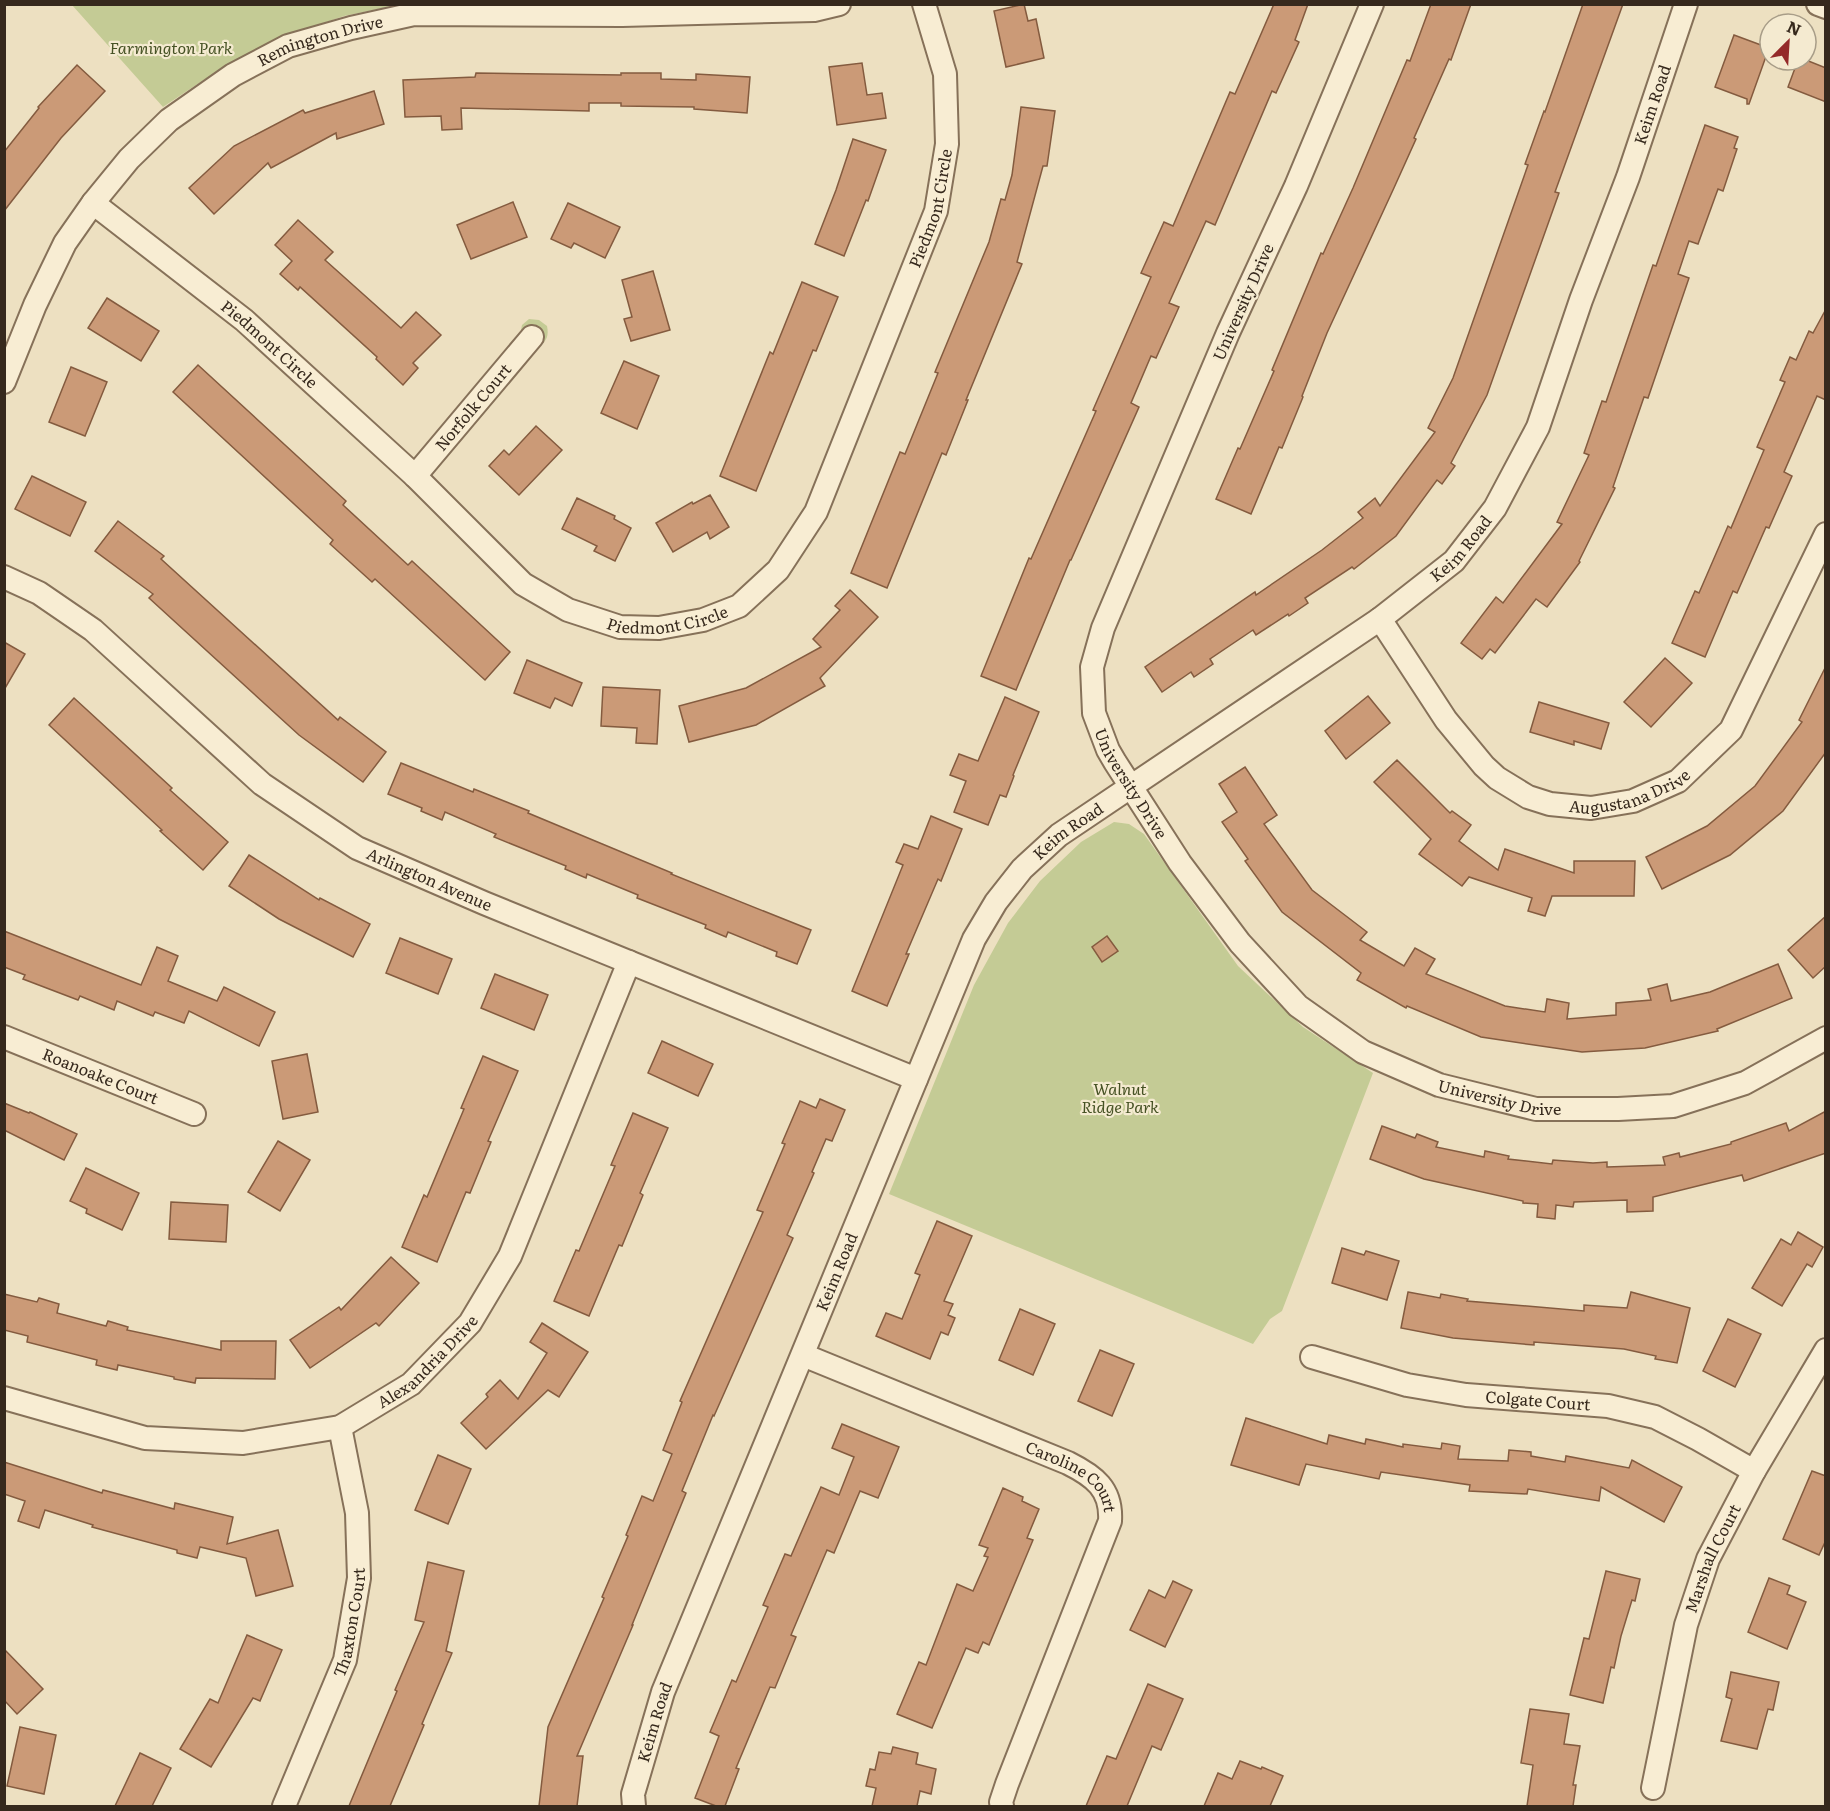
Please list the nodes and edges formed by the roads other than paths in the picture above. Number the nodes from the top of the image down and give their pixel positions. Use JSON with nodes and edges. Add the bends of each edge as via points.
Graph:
{"nodes":[{"id":1,"x":839,"y":4,"type":"edge"},
{"id":2,"x":924,"y":4,"type":"edge"},
{"id":3,"x":1372,"y":4,"type":"edge"},
{"id":4,"x":1686,"y":4,"type":"edge"},
{"id":5,"x":1818,"y":4,"type":"edge"},
{"id":6,"x":1826,"y":7,"type":"edge"},
{"id":7,"x":622,"y":10,"type":"edge"},
{"id":8,"x":93,"y":203,"type":"junction"},
{"id":9,"x":532,"y":337,"type":"dead end"},
{"id":10,"x":4,"y":382,"type":"edge"},
{"id":11,"x":415,"y":476,"type":"junction"},
{"id":12,"x":1825,"y":537,"type":"edge"},
{"id":13,"x":4,"y":576,"type":"edge"},
{"id":14,"x":1380,"y":619,"type":"junction"},
{"id":15,"x":1130,"y":786,"type":"junction"},
{"id":16,"x":629,"y":962,"type":"junction"},
{"id":17,"x":4,"y":1037,"type":"edge"},
{"id":18,"x":1826,"y":1038,"type":"edge"},
{"id":19,"x":916,"y":1079,"type":"junction"},
{"id":20,"x":194,"y":1114,"type":"dead end"},
{"id":21,"x":1826,"y":1350,"type":"edge"},
{"id":22,"x":803,"y":1355,"type":"junction"},
{"id":23,"x":1312,"y":1357,"type":"dead end"},
{"id":24,"x":4,"y":1398,"type":"edge"},
{"id":25,"x":340,"y":1427,"type":"junction"},
{"id":26,"x":1754,"y":1471,"type":"junction"},
{"id":27,"x":1653,"y":1788,"type":"dead end"},
{"id":28,"x":284,"y":1806,"type":"edge"},
{"id":29,"x":634,"y":1806,"type":"edge"},
{"id":30,"x":1002,"y":1806,"type":"edge"}],
"edges":[{"from":1,"to":7,"type":"street","name":"Remington Drive","via":[[814,10]]},
{"from":2,"to":11,"type":"street","name":"Piedmont Circle","via":[[945,74],[947,144],[936,211],[816,512],[778,570],[739,606],[702,620],[659,628],[620,627],[568,610],[523,584]]},
{"from":3,"to":15,"type":"street","name":"University Drive","via":[[1103,628],[1092,667],[1094,713],[1108,750]]},
{"from":4,"to":14,"type":"street","name":"Keim Road","via":[[1538,427],[1495,508],[1454,561]]},
{"from":5,"to":6,"type":"street"},
{"from":7,"to":8,"type":"street","name":"Remington Drive","via":[[414,14],[288,46],[233,75],[169,120],[129,159]]},
{"from":8,"to":10,"type":"street","name":"Remington Drive","via":[[65,243]]},
{"from":8,"to":11,"type":"street","name":"Piedmont Circle","via":[[244,320]]},
{"from":9,"to":11,"type":"street","name":"Norfolk Court"},
{"from":12,"to":14,"type":"street","name":"Augustana Drive","via":[[1731,730],[1678,781],[1633,801],[1591,808],[1560,806],[1528,796],[1497,778],[1446,720]]},
{"from":13,"to":16,"type":"street","name":"Arlington Avenue","via":[[39,593],[93,630],[262,784],[357,849]]},
{"from":14,"to":15,"type":"street","name":"Keim Road"},
{"from":15,"to":18,"type":"street","name":"University Drive","via":[[1233,934],[1298,1006],[1363,1052],[1438,1085],[1536,1109],[1673,1106],[1745,1083]]},
{"from":15,"to":19,"type":"street","name":"Keim Road","via":[[1059,835],[1022,869],[996,902],[974,939]]},
{"from":16,"to":19,"type":"street","name":"Arlington Avenue"},
{"from":16,"to":25,"type":"street","name":"Alexandria Drive","via":[[510,1256],[470,1323],[411,1384]]},
{"from":17,"to":20,"type":"street","name":"Roanoake Court"},
{"from":19,"to":22,"type":"street","name":"Keim Road"},
{"from":21,"to":26,"type":"street","name":"Marshall Court"},
{"from":22,"to":29,"type":"street","name":"Keim Road","via":[[663,1692],[633,1794]]},
{"from":22,"to":30,"type":"street","name":"Caroline Court","via":[[1068,1463],[1091,1476],[1105,1493],[1110,1521],[1007,1784]]},
{"from":23,"to":26,"type":"street","name":"Colgate Court","via":[[1407,1385],[1466,1395],[1608,1406],[1655,1417]]},
{"from":24,"to":25,"type":"street","name":"Alexandria Drive","via":[[145,1438],[243,1443]]},
{"from":25,"to":28,"type":"street","name":"Thaxton Court","via":[[357,1513],[359,1578],[345,1660]]},
{"from":26,"to":27,"type":"street","name":"Marshall Court","via":[[1708,1559],[1686,1625]]}]}
